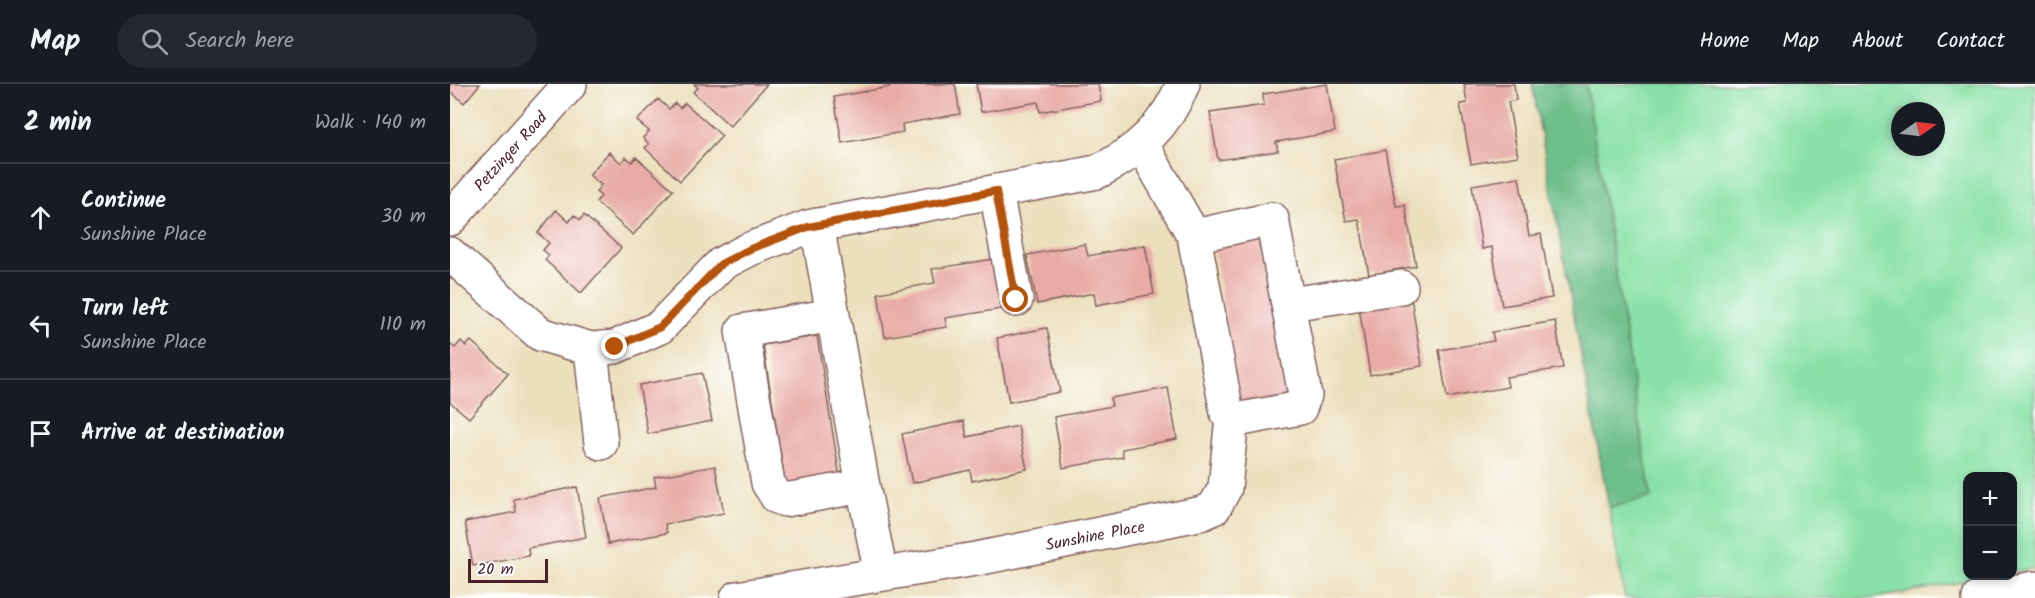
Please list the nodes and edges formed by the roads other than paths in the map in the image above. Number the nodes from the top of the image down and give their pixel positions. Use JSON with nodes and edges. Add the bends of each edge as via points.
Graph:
{"nodes":[{"id":1,"x":570,"y":84,"type":"edge"},
{"id":2,"x":1183,"y":84,"type":"edge"},
{"id":3,"x":1142,"y":145,"type":"junction"},
{"id":4,"x":996,"y":191,"type":"junction"},
{"id":5,"x":450,"y":219,"type":"edge"},
{"id":6,"x":817,"y":225,"type":"junction"},
{"id":7,"x":1194,"y":236,"type":"junction"},
{"id":8,"x":450,"y":254,"type":"edge"},
{"id":9,"x":1401,"y":287,"type":"dead end"},
{"id":10,"x":1016,"y":300,"type":"dead end"},
{"id":11,"x":1290,"y":304,"type":"junction"},
{"id":12,"x":833,"y":315,"type":"junction"},
{"id":13,"x":591,"y":350,"type":"junction"},
{"id":14,"x":1232,"y":417,"type":"junction"},
{"id":15,"x":601,"y":443,"type":"dead end"},
{"id":16,"x":863,"y":486,"type":"junction"},
{"id":17,"x":881,"y":574,"type":"junction"},
{"id":18,"x":2035,"y":588,"type":"edge"},
{"id":19,"x":737,"y":598,"type":"edge"},
{"id":20,"x":1979,"y":598,"type":"edge"}],
"edges":[{"from":1,"to":5,"type":"street","name":"Petzinger Road"},
{"from":2,"to":3,"type":"street","via":[[1175,104]]},
{"from":3,"to":4,"type":"street","via":[[1097,172]]},
{"from":3,"to":7,"type":"street","name":"Sunshine Place"},
{"from":4,"to":6,"type":"street"},
{"from":4,"to":10,"type":"street"},
{"from":6,"to":12,"type":"street"},
{"from":6,"to":13,"type":"street","via":[[721,264],[660,327],[615,347]]},
{"from":7,"to":11,"type":"street","via":[[1272,219]]},
{"from":7,"to":14,"type":"street","name":"Sunshine Place","via":[[1227,413]]},
{"from":8,"to":13,"type":"street","via":[[540,334]]},
{"from":9,"to":11,"type":"street"},
{"from":11,"to":14,"type":"street","via":[[1305,395],[1300,408],[1236,420]]},
{"from":12,"to":16,"type":"street"},
{"from":12,"to":16,"type":"street","via":[[742,331],[768,483],[777,497],[785,501]]},
{"from":13,"to":15,"type":"street"},
{"from":14,"to":17,"type":"street","name":"Sunshine Place","via":[[1225,488],[1214,508],[1203,513]]},
{"from":16,"to":17,"type":"street"},
{"from":17,"to":19,"type":"street","name":"Sunshine Place"},
{"from":18,"to":20,"type":"street"}]}
